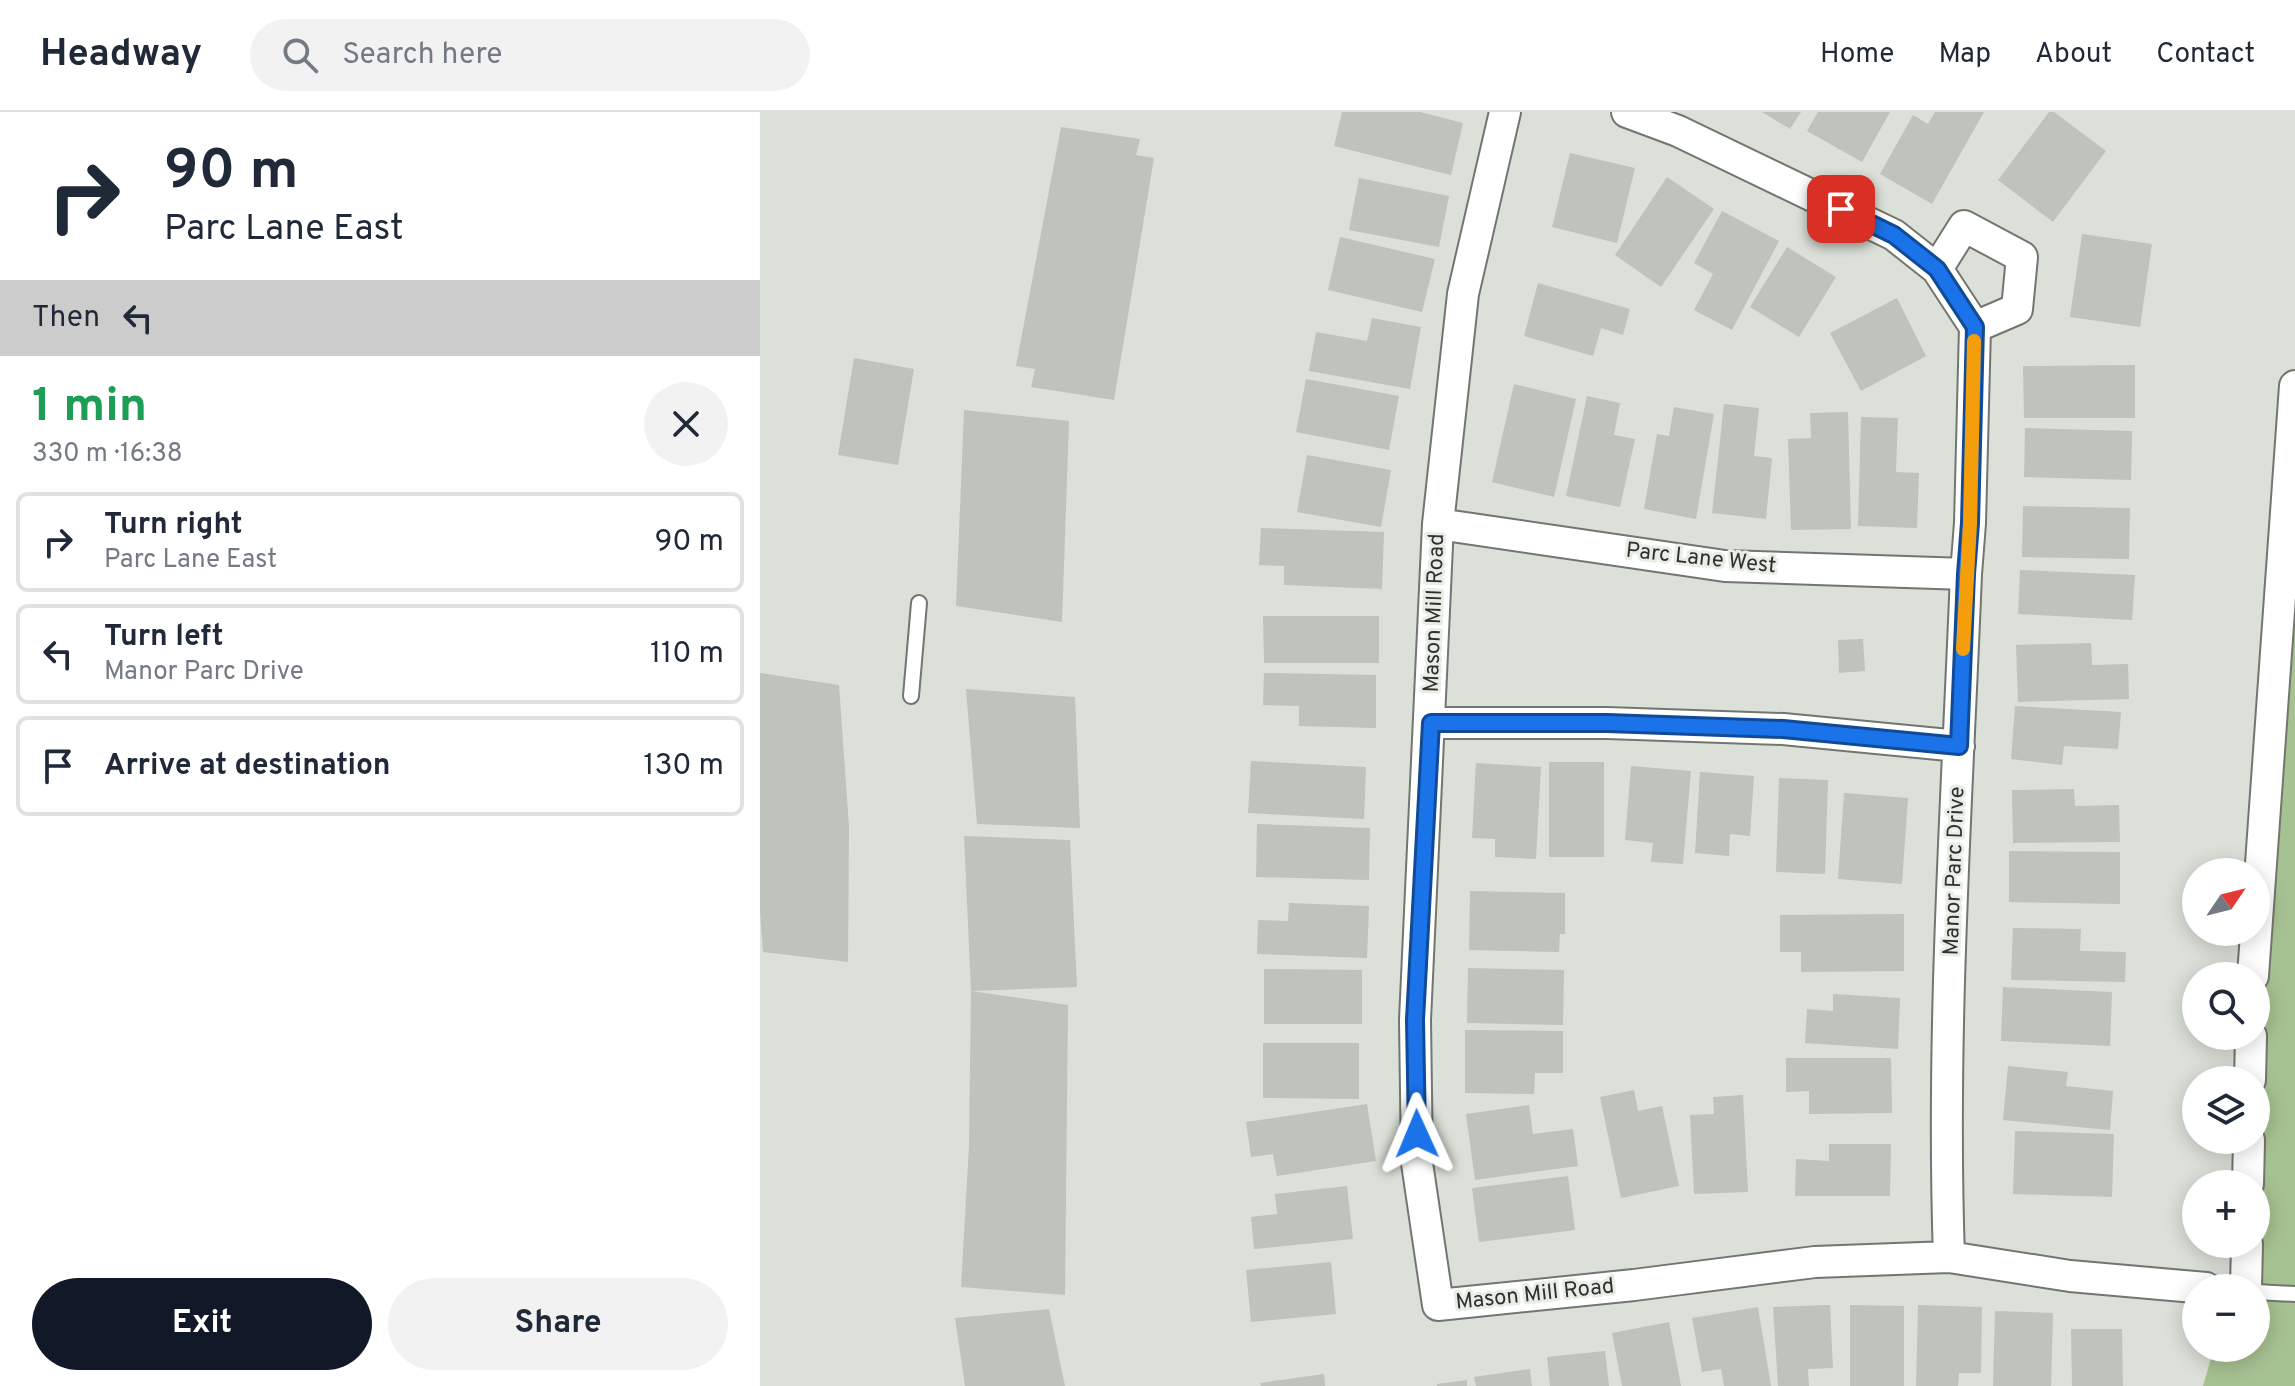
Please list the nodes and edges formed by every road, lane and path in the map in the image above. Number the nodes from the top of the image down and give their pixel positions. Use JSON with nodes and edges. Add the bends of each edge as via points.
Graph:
{"nodes":[{"id":1,"x":1505,"y":112,"type":"edge"},
{"id":2,"x":1627,"y":112,"type":"edge"},
{"id":3,"x":1937,"y":269,"type":"junction"},
{"id":4,"x":1975,"y":327,"type":"junction"},
{"id":5,"x":2295,"y":386,"type":"edge"},
{"id":6,"x":1438,"y":524,"type":"junction"},
{"id":7,"x":1966,"y":574,"type":"junction"},
{"id":8,"x":919,"y":603,"type":"dead end"},
{"id":9,"x":911,"y":696,"type":"dead end"},
{"id":10,"x":1431,"y":723,"type":"junction"},
{"id":11,"x":1959,"y":746,"type":"junction"},
{"id":12,"x":2254,"y":962,"type":"edge"},
{"id":13,"x":1949,"y":1257,"type":"junction"},
{"id":14,"x":2182,"y":1286,"type":"edge"},
{"id":15,"x":2270,"y":1293,"type":"edge"},
{"id":16,"x":2295,"y":1294,"type":"edge"}],
"edges":[{"from":1,"to":6,"type":"street","name":"Mason Mill Road","via":[[1463,294]]},
{"from":2,"to":3,"type":"street","via":[[1678,131],[1894,235]]},
{"from":3,"to":4,"type":"street"},
{"from":3,"to":4,"type":"street","via":[[1964,226],[2022,257],[2017,309]]},
{"from":4,"to":7,"type":"street","name":"Manor Parc Drive"},
{"from":5,"to":12,"type":"street"},
{"from":6,"to":7,"type":"street","name":"Parc Lane West","via":[[1725,566]]},
{"from":6,"to":10,"type":"street","name":"Mason Mill Road"},
{"from":7,"to":11,"type":"street","name":"Manor Parc Drive"},
{"from":8,"to":9,"type":"lane"},
{"from":10,"to":11,"type":"street","via":[[1783,729]]},
{"from":10,"to":13,"type":"street","name":"Mason Mill Road","via":[[1415,1020],[1417,1147],[1438,1305],[1815,1262]]},
{"from":11,"to":13,"type":"street","name":"Manor Parc Drive"},
{"from":13,"to":14,"type":"street","name":"Mason Mill Road"},
{"from":15,"to":16,"type":"lane"}]}
